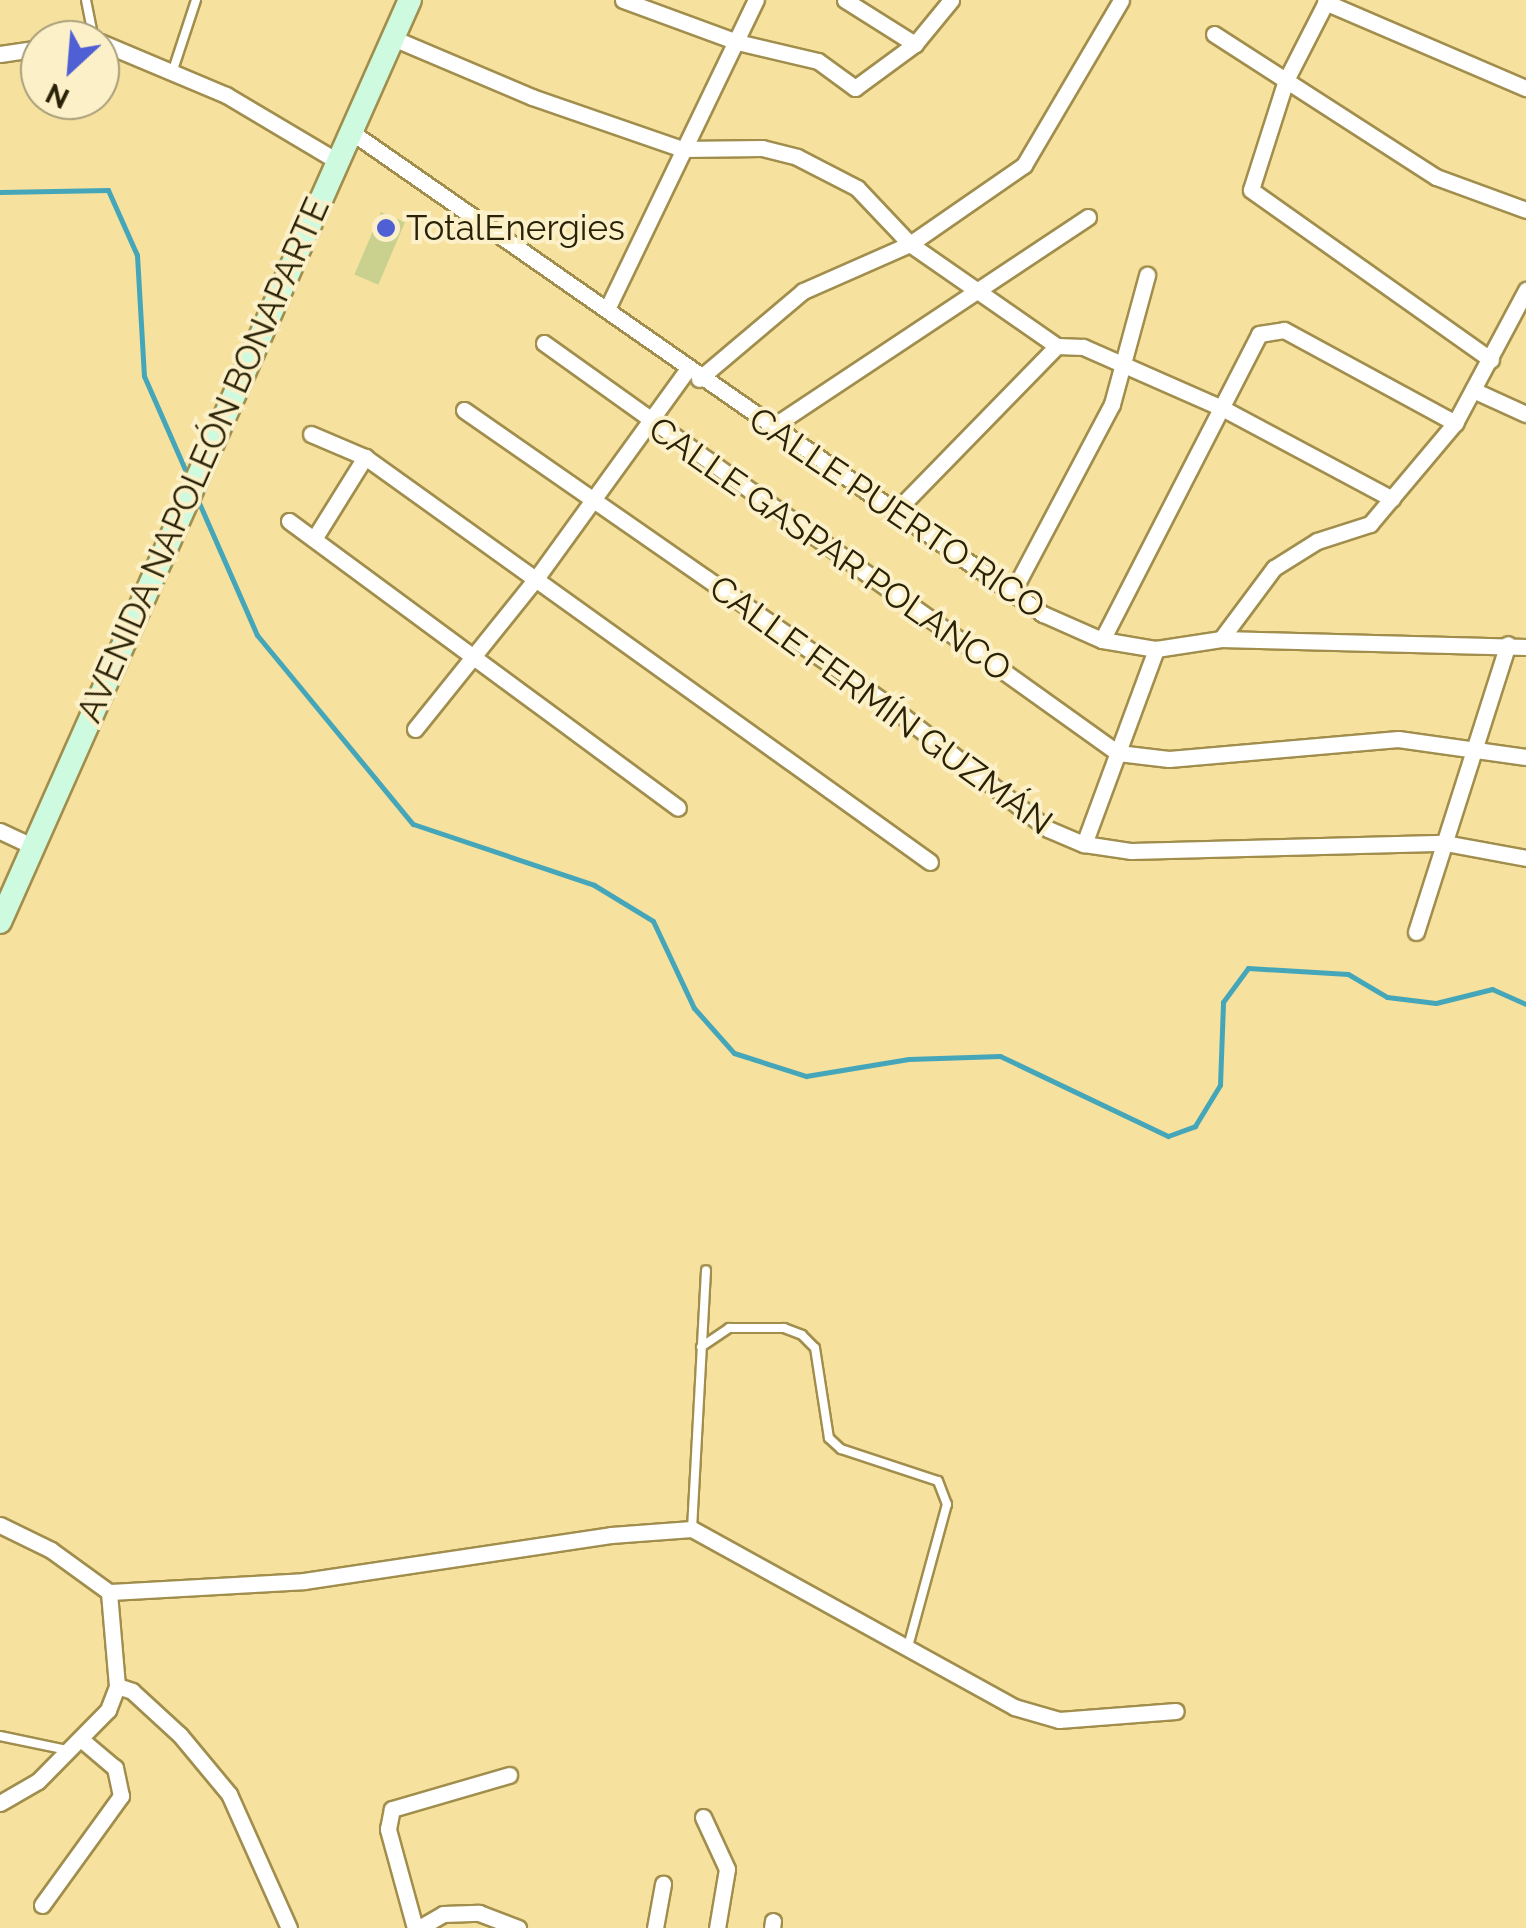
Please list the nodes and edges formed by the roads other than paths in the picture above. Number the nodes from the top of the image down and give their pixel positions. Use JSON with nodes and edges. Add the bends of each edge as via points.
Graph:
{"nodes":[{"id":1,"x":196,"y":0,"type":"edge"},
{"id":2,"x":410,"y":0,"type":"edge"},
{"id":3,"x":623,"y":0,"type":"edge"},
{"id":4,"x":756,"y":0,"type":"edge"},
{"id":5,"x":845,"y":0,"type":"edge"},
{"id":6,"x":951,"y":0,"type":"edge"},
{"id":7,"x":1122,"y":0,"type":"edge"},
{"id":8,"x":1326,"y":1,"type":"edge"},
{"id":9,"x":1214,"y":34,"type":"dead end"},
{"id":10,"x":393,"y":38,"type":"junction"},
{"id":11,"x":738,"y":42,"type":"junction"},
{"id":12,"x":915,"y":44,"type":"junction"},
{"id":13,"x":120,"y":50,"type":"edge"},
{"id":14,"x":173,"y":70,"type":"junction"},
{"id":15,"x":1286,"y":80,"type":"junction"},
{"id":16,"x":1526,"y":88,"type":"edge"},
{"id":17,"x":350,"y":131,"type":"junction"},
{"id":18,"x":682,"y":149,"type":"junction"},
{"id":19,"x":337,"y":162,"type":"junction"},
{"id":20,"x":1526,"y":210,"type":"edge"},
{"id":21,"x":1088,"y":217,"type":"dead end"},
{"id":22,"x":910,"y":244,"type":"junction"},
{"id":23,"x":1147,"y":275,"type":"dead end"},
{"id":24,"x":984,"y":292,"type":"junction"},
{"id":25,"x":1525,"y":297,"type":"edge"},
{"id":26,"x":608,"y":307,"type":"junction"},
{"id":27,"x":544,"y":343,"type":"dead end"},
{"id":28,"x":1058,"y":346,"type":"junction"},
{"id":29,"x":1490,"y":360,"type":"junction"},
{"id":30,"x":1125,"y":366,"type":"junction"},
{"id":31,"x":694,"y":374,"type":"junction"},
{"id":32,"x":1473,"y":390,"type":"junction"},
{"id":33,"x":1220,"y":407,"type":"junction"},
{"id":34,"x":464,"y":410,"type":"dead end"},
{"id":35,"x":1526,"y":414,"type":"edge"},
{"id":36,"x":650,"y":422,"type":"junction"},
{"id":37,"x":1455,"y":423,"type":"junction"},
{"id":38,"x":769,"y":429,"type":"junction"},
{"id":39,"x":311,"y":434,"type":"dead end"},
{"id":40,"x":365,"y":457,"type":"junction"},
{"id":41,"x":1392,"y":498,"type":"junction"},
{"id":42,"x":594,"y":499,"type":"junction"},
{"id":43,"x":892,"y":514,"type":"junction"},
{"id":44,"x":289,"y":521,"type":"dead end"},
{"id":45,"x":314,"y":539,"type":"junction"},
{"id":46,"x":535,"y":580,"type":"junction"},
{"id":47,"x":1012,"y":594,"type":"junction"},
{"id":48,"x":1221,"y":639,"type":"junction"},
{"id":49,"x":1102,"y":640,"type":"junction"},
{"id":50,"x":1508,"y":644,"type":"junction"},
{"id":51,"x":1526,"y":647,"type":"edge"},
{"id":52,"x":1156,"y":649,"type":"junction"},
{"id":53,"x":472,"y":656,"type":"junction"},
{"id":54,"x":415,"y":729,"type":"dead end"},
{"id":55,"x":1476,"y":746,"type":"junction"},
{"id":56,"x":1118,"y":753,"type":"junction"},
{"id":57,"x":1526,"y":757,"type":"edge"},
{"id":58,"x":678,"y":808,"type":"dead end"},
{"id":59,"x":0,"y":831,"type":"edge"},
{"id":60,"x":1444,"y":843,"type":"junction"},
{"id":61,"x":1084,"y":844,"type":"junction"},
{"id":62,"x":30,"y":845,"type":"junction"},
{"id":63,"x":1526,"y":858,"type":"edge"},
{"id":64,"x":930,"y":862,"type":"dead end"},
{"id":65,"x":0,"y":922,"type":"edge"},
{"id":66,"x":1416,"y":932,"type":"dead end"},
{"id":67,"x":706,"y":1270,"type":"dead end"},
{"id":68,"x":701,"y":1347,"type":"junction"},
{"id":69,"x":0,"y":1525,"type":"edge"},
{"id":70,"x":692,"y":1529,"type":"junction"},
{"id":71,"x":109,"y":1592,"type":"junction"},
{"id":72,"x":907,"y":1650,"type":"junction"},
{"id":73,"x":117,"y":1686,"type":"junction"},
{"id":74,"x":1176,"y":1711,"type":"dead end"},
{"id":75,"x":0,"y":1736,"type":"edge"},
{"id":76,"x":78,"y":1746,"type":"junction"},
{"id":77,"x":510,"y":1775,"type":"dead end"},
{"id":78,"x":0,"y":1803,"type":"edge"},
{"id":79,"x":703,"y":1817,"type":"dead end"},
{"id":80,"x":662,"y":1884,"type":"dead end"},
{"id":81,"x":42,"y":1904,"type":"dead end"},
{"id":82,"x":289,"y":1928,"type":"edge"},
{"id":83,"x":417,"y":1928,"type":"edge"},
{"id":84,"x":518,"y":1928,"type":"edge"},
{"id":85,"x":656,"y":1928,"type":"edge"},
{"id":86,"x":717,"y":1928,"type":"edge"}],
"edges":[{"from":1,"to":14,"type":"lane"},
{"from":2,"to":10,"type":"main road","name":"AVENIDA NAPOLEÓN BONAPARTE"},
{"from":3,"to":11,"type":"street"},
{"from":4,"to":11,"type":"street"},
{"from":5,"to":12,"type":"street"},
{"from":6,"to":12,"type":"street"},
{"from":7,"to":22,"type":"street","via":[[1024,165]]},
{"from":8,"to":15,"type":"street"},
{"from":8,"to":16,"type":"street"},
{"from":9,"to":15,"type":"street"},
{"from":10,"to":17,"type":"main road","name":"AVENIDA NAPOLEÓN BONAPARTE"},
{"from":10,"to":18,"type":"street","via":[[532,97]]},
{"from":11,"to":12,"type":"street","via":[[818,61],[855,88]]},
{"from":11,"to":18,"type":"street"},
{"from":13,"to":14,"type":"street"},
{"from":14,"to":19,"type":"street"},
{"from":15,"to":20,"type":"street","via":[[1436,177]]},
{"from":15,"to":29,"type":"street","via":[[1252,190]]},
{"from":17,"to":19,"type":"main road","name":"AVENIDA NAPOLEÓN BONAPARTE"},
{"from":17,"to":26,"type":"street","name":"CALLE PUERTO RICO"},
{"from":18,"to":22,"type":"street","via":[[762,148],[797,157],[857,188]]},
{"from":18,"to":26,"type":"street","via":[[673,183]]},
{"from":19,"to":62,"type":"main road","name":"AVENIDA NAPOLEÓN BONAPARTE"},
{"from":21,"to":24,"type":"street"},
{"from":22,"to":24,"type":"street"},
{"from":22,"to":31,"type":"street","via":[[803,292]]},
{"from":23,"to":30,"type":"street"},
{"from":24,"to":28,"type":"street"},
{"from":24,"to":38,"type":"street"},
{"from":25,"to":29,"type":"street"},
{"from":26,"to":31,"type":"street","name":"CALLE PUERTO RICO"},
{"from":27,"to":36,"type":"street","name":"CALLE GASPAR POLANCO"},
{"from":28,"to":30,"type":"street","via":[[1084,348]]},
{"from":28,"to":43,"type":"street"},
{"from":29,"to":32,"type":"street"},
{"from":30,"to":33,"type":"street"},
{"from":30,"to":47,"type":"street"},
{"from":31,"to":36,"type":"street"},
{"from":31,"to":38,"type":"street","name":"CALLE PUERTO RICO"},
{"from":32,"to":35,"type":"street"},
{"from":32,"to":37,"type":"street"},
{"from":33,"to":37,"type":"street","via":[[1250,345],[1271,329],[1284,330]]},
{"from":33,"to":41,"type":"street"},
{"from":33,"to":49,"type":"street"},
{"from":34,"to":42,"type":"street","name":"CALLE FERMÍN GUZMÁN"},
{"from":36,"to":42,"type":"street"},
{"from":36,"to":56,"type":"street","name":"CALLE GASPAR POLANCO"},
{"from":37,"to":41,"type":"street"},
{"from":38,"to":43,"type":"street","name":"CALLE PUERTO RICO"},
{"from":39,"to":40,"type":"street"},
{"from":40,"to":45,"type":"street"},
{"from":40,"to":46,"type":"street"},
{"from":41,"to":48,"type":"street","via":[[1370,524],[1317,541],[1274,568]]},
{"from":42,"to":46,"type":"street"},
{"from":42,"to":61,"type":"street","name":"CALLE FERMÍN GUZMÁN","via":[[952,750],[1024,812]]},
{"from":43,"to":47,"type":"street","name":"CALLE PUERTO RICO"},
{"from":44,"to":45,"type":"street"},
{"from":45,"to":53,"type":"street"},
{"from":46,"to":53,"type":"street"},
{"from":46,"to":64,"type":"street"},
{"from":47,"to":49,"type":"street","name":"CALLE PUERTO RICO"},
{"from":48,"to":50,"type":"street","name":"CALLE PUERTO RICO"},
{"from":48,"to":52,"type":"street","name":"CALLE PUERTO RICO"},
{"from":49,"to":52,"type":"street","name":"CALLE PUERTO RICO"},
{"from":50,"to":51,"type":"street","name":"CALLE PUERTO RICO"},
{"from":50,"to":55,"type":"street"},
{"from":52,"to":56,"type":"street"},
{"from":53,"to":54,"type":"street"},
{"from":53,"to":58,"type":"street"},
{"from":55,"to":56,"type":"street","via":[[1398,739],[1169,759]]},
{"from":55,"to":57,"type":"street"},
{"from":55,"to":60,"type":"street"},
{"from":56,"to":61,"type":"street"},
{"from":59,"to":62,"type":"street"},
{"from":60,"to":61,"type":"street","name":"CALLE FERMÍN GUZMÁN","via":[[1131,851]]},
{"from":60,"to":63,"type":"street","name":"CALLE FERMÍN GUZMÁN"},
{"from":60,"to":66,"type":"street"},
{"from":62,"to":65,"type":"main road","name":"AVENIDA NAPOLEÓN BONAPARTE"},
{"from":67,"to":68,"type":"lane"},
{"from":68,"to":70,"type":"lane"},
{"from":68,"to":72,"type":"lane","via":[[729,1328],[784,1328],[802,1335],[815,1348],[829,1438],[841,1449],[938,1481],[947,1504]]},
{"from":69,"to":71,"type":"street","via":[[51,1550]]},
{"from":70,"to":71,"type":"street","via":[[611,1534],[304,1581]]},
{"from":70,"to":72,"type":"street"},
{"from":71,"to":73,"type":"street"},
{"from":72,"to":74,"type":"street","via":[[1014,1707],[1059,1720]]},
{"from":73,"to":76,"type":"street","via":[[108,1710]]},
{"from":73,"to":82,"type":"street","via":[[180,1735],[229,1794]]},
{"from":75,"to":76,"type":"lane"},
{"from":76,"to":78,"type":"street"},
{"from":76,"to":81,"type":"street","via":[[114,1768],[121,1796]]},
{"from":77,"to":83,"type":"street","via":[[392,1809],[388,1828]]},
{"from":79,"to":86,"type":"street","via":[[728,1868]]},
{"from":80,"to":85,"type":"street"},
{"from":83,"to":84,"type":"street","via":[[443,1914],[479,1912]]}]}
